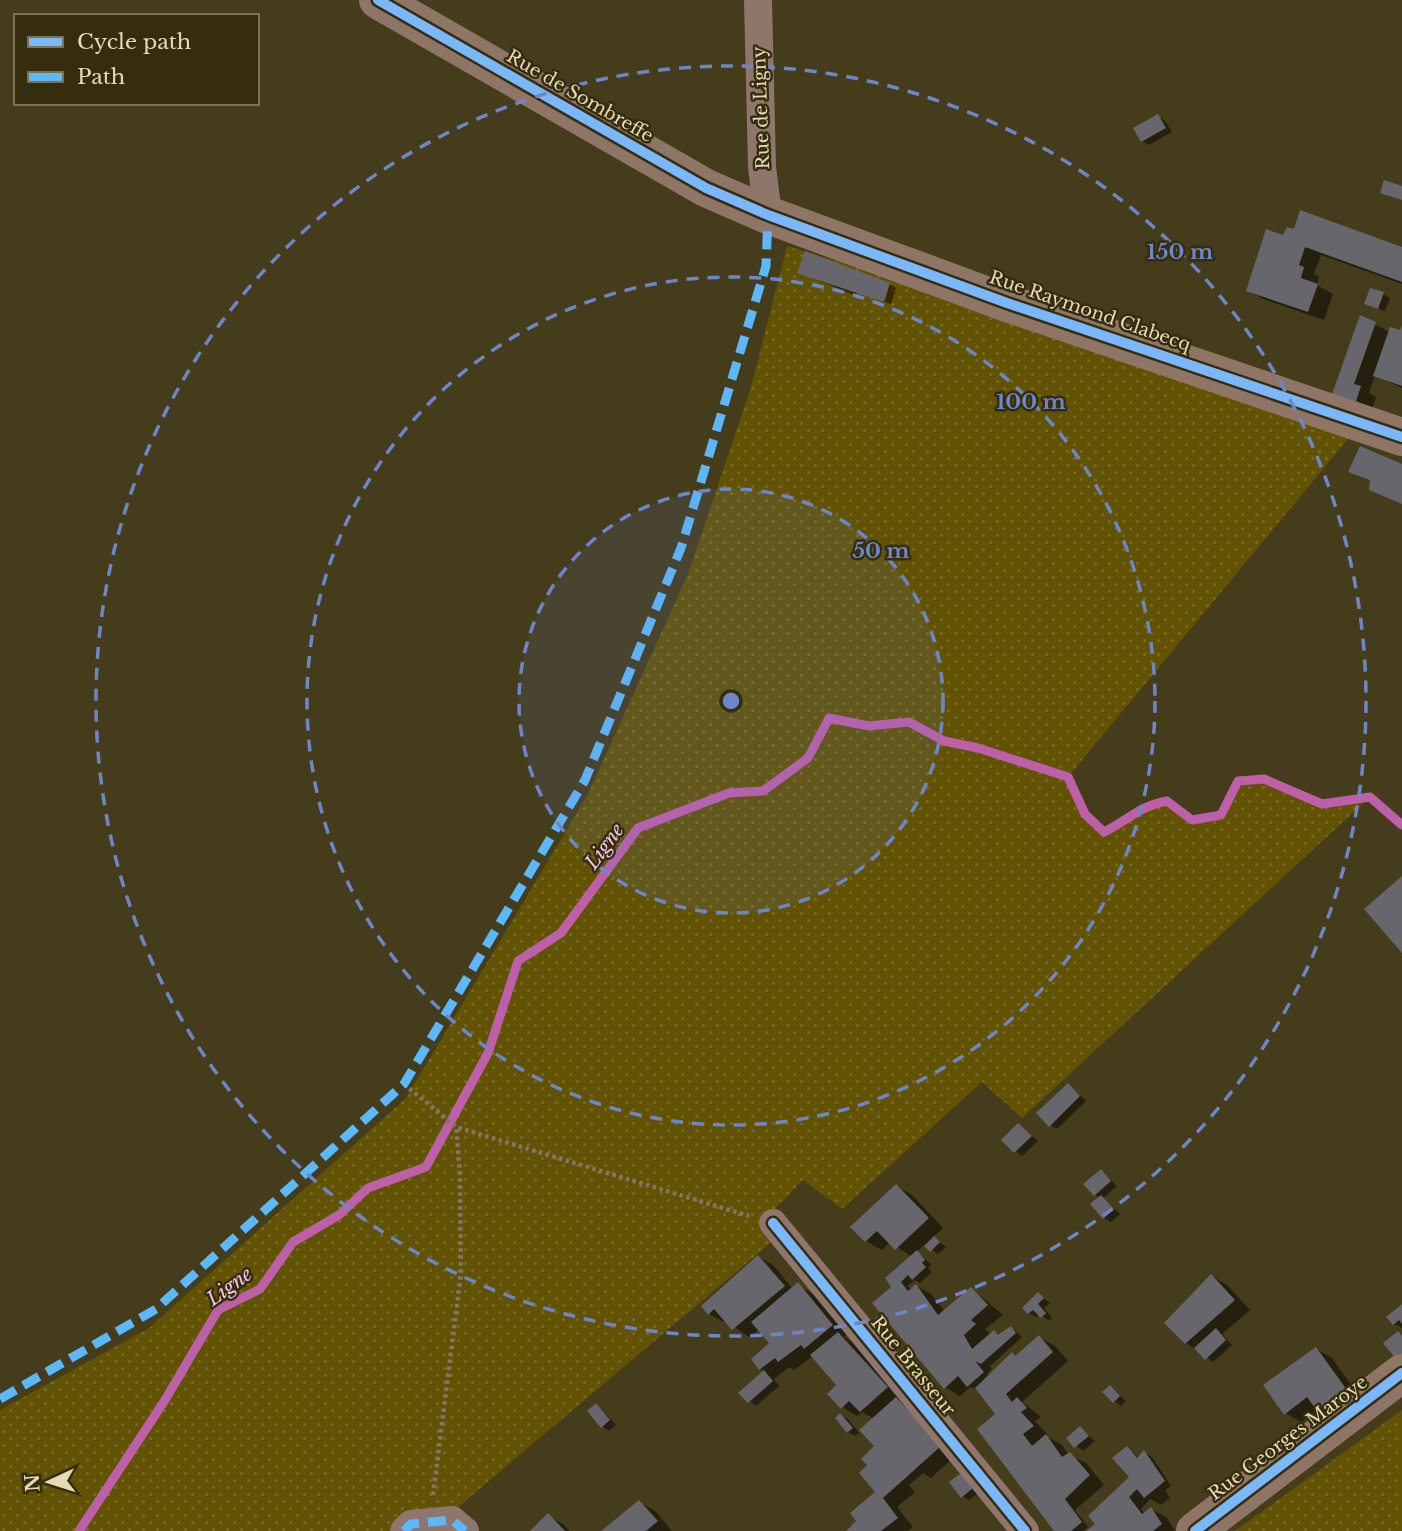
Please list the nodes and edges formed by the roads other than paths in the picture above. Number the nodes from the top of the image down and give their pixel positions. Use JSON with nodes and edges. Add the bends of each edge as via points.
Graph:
{"nodes":[{"id":1,"x":378,"y":0,"type":"edge"},
{"id":2,"x":758,"y":0,"type":"edge"},
{"id":3,"x":768,"y":215,"type":"junction"},
{"id":4,"x":1402,"y":437,"type":"edge"},
{"id":5,"x":773,"y":1223,"type":"road end"},
{"id":6,"x":1402,"y":1373,"type":"edge"},
{"id":7,"x":404,"y":1531,"type":"edge"},
{"id":8,"x":465,"y":1531,"type":"edge"},
{"id":9,"x":1025,"y":1531,"type":"edge"},
{"id":10,"x":1195,"y":1531,"type":"edge"}],
"edges":[{"from":1,"to":3,"type":"street","name":"Rue de Sombreffe","via":[[706,188]]},
{"from":2,"to":3,"type":"street","name":"Rue de Ligny","via":[[762,167]]},
{"from":3,"to":4,"type":"street","name":"Rue Raymond Clabecq","via":[[1007,303]]},
{"from":5,"to":9,"type":"street","name":"Rue Brasseur"},
{"from":6,"to":10,"type":"street","name":"Rue Georges Maroye"},
{"from":7,"to":8,"type":"street","via":[[411,1524],[452,1521]]}]}
